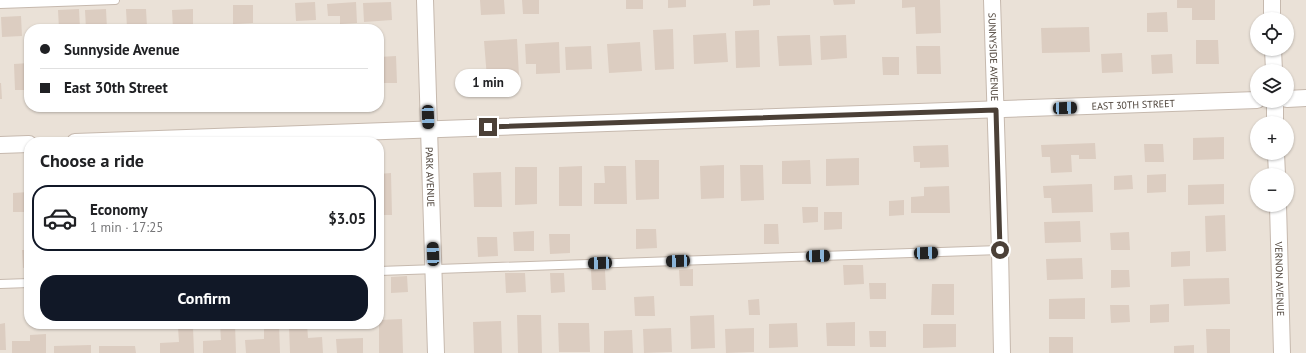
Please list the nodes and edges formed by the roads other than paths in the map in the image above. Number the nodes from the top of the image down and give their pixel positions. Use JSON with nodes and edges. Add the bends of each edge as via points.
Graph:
{"nodes":[{"id":1,"x":115,"y":0,"type":"edge"},
{"id":2,"x":425,"y":0,"type":"edge"},
{"id":3,"x":992,"y":0,"type":"edge"},
{"id":4,"x":1272,"y":0,"type":"edge"},
{"id":5,"x":0,"y":4,"type":"edge"},
{"id":6,"x":1272,"y":12,"type":"edge"},
{"id":7,"x":1306,"y":98,"type":"edge"},
{"id":8,"x":1294,"y":99,"type":"edge"},
{"id":9,"x":1250,"y":100,"type":"edge"},
{"id":10,"x":996,"y":110,"type":"junction"},
{"id":11,"x":429,"y":130,"type":"junction"},
{"id":12,"x":222,"y":137,"type":"edge"},
{"id":13,"x":24,"y":144,"type":"edge"},
{"id":14,"x":0,"y":145,"type":"edge"},
{"id":15,"x":1278,"y":212,"type":"edge"},
{"id":16,"x":1000,"y":250,"type":"junction"},
{"id":17,"x":433,"y":269,"type":"junction"},
{"id":18,"x":384,"y":271,"type":"edge"},
{"id":19,"x":24,"y":283,"type":"edge"},
{"id":20,"x":0,"y":284,"type":"edge"},
{"id":21,"x":436,"y":353,"type":"edge"},
{"id":22,"x":1002,"y":353,"type":"edge"},
{"id":23,"x":1282,"y":353,"type":"edge"}],
"edges":[{"from":1,"to":5,"type":"lane"},
{"from":2,"to":11,"type":"street","name":"PARK AVENUE"},
{"from":3,"to":10,"type":"street","name":"SUNNYSIDE AVENUE"},
{"from":4,"to":6,"type":"street"},
{"from":7,"to":8,"type":"street"},
{"from":9,"to":10,"type":"street","name":"EAST 30TH STREET"},
{"from":10,"to":11,"type":"street","name":"EAST 30TH STREET"},
{"from":10,"to":16,"type":"street","name":"SUNNYSIDE AVENUE"},
{"from":11,"to":12,"type":"street","name":"EAST 30TH STREET"},
{"from":11,"to":17,"type":"street","name":"PARK AVENUE"},
{"from":13,"to":14,"type":"street"},
{"from":15,"to":23,"type":"street","name":"VERNON AVENUE"},
{"from":16,"to":17,"type":"lane"},
{"from":16,"to":22,"type":"street","name":"SUNNYSIDE AVENUE"},
{"from":17,"to":18,"type":"lane"},
{"from":17,"to":21,"type":"street","name":"PARK AVENUE"},
{"from":19,"to":20,"type":"lane"}]}
